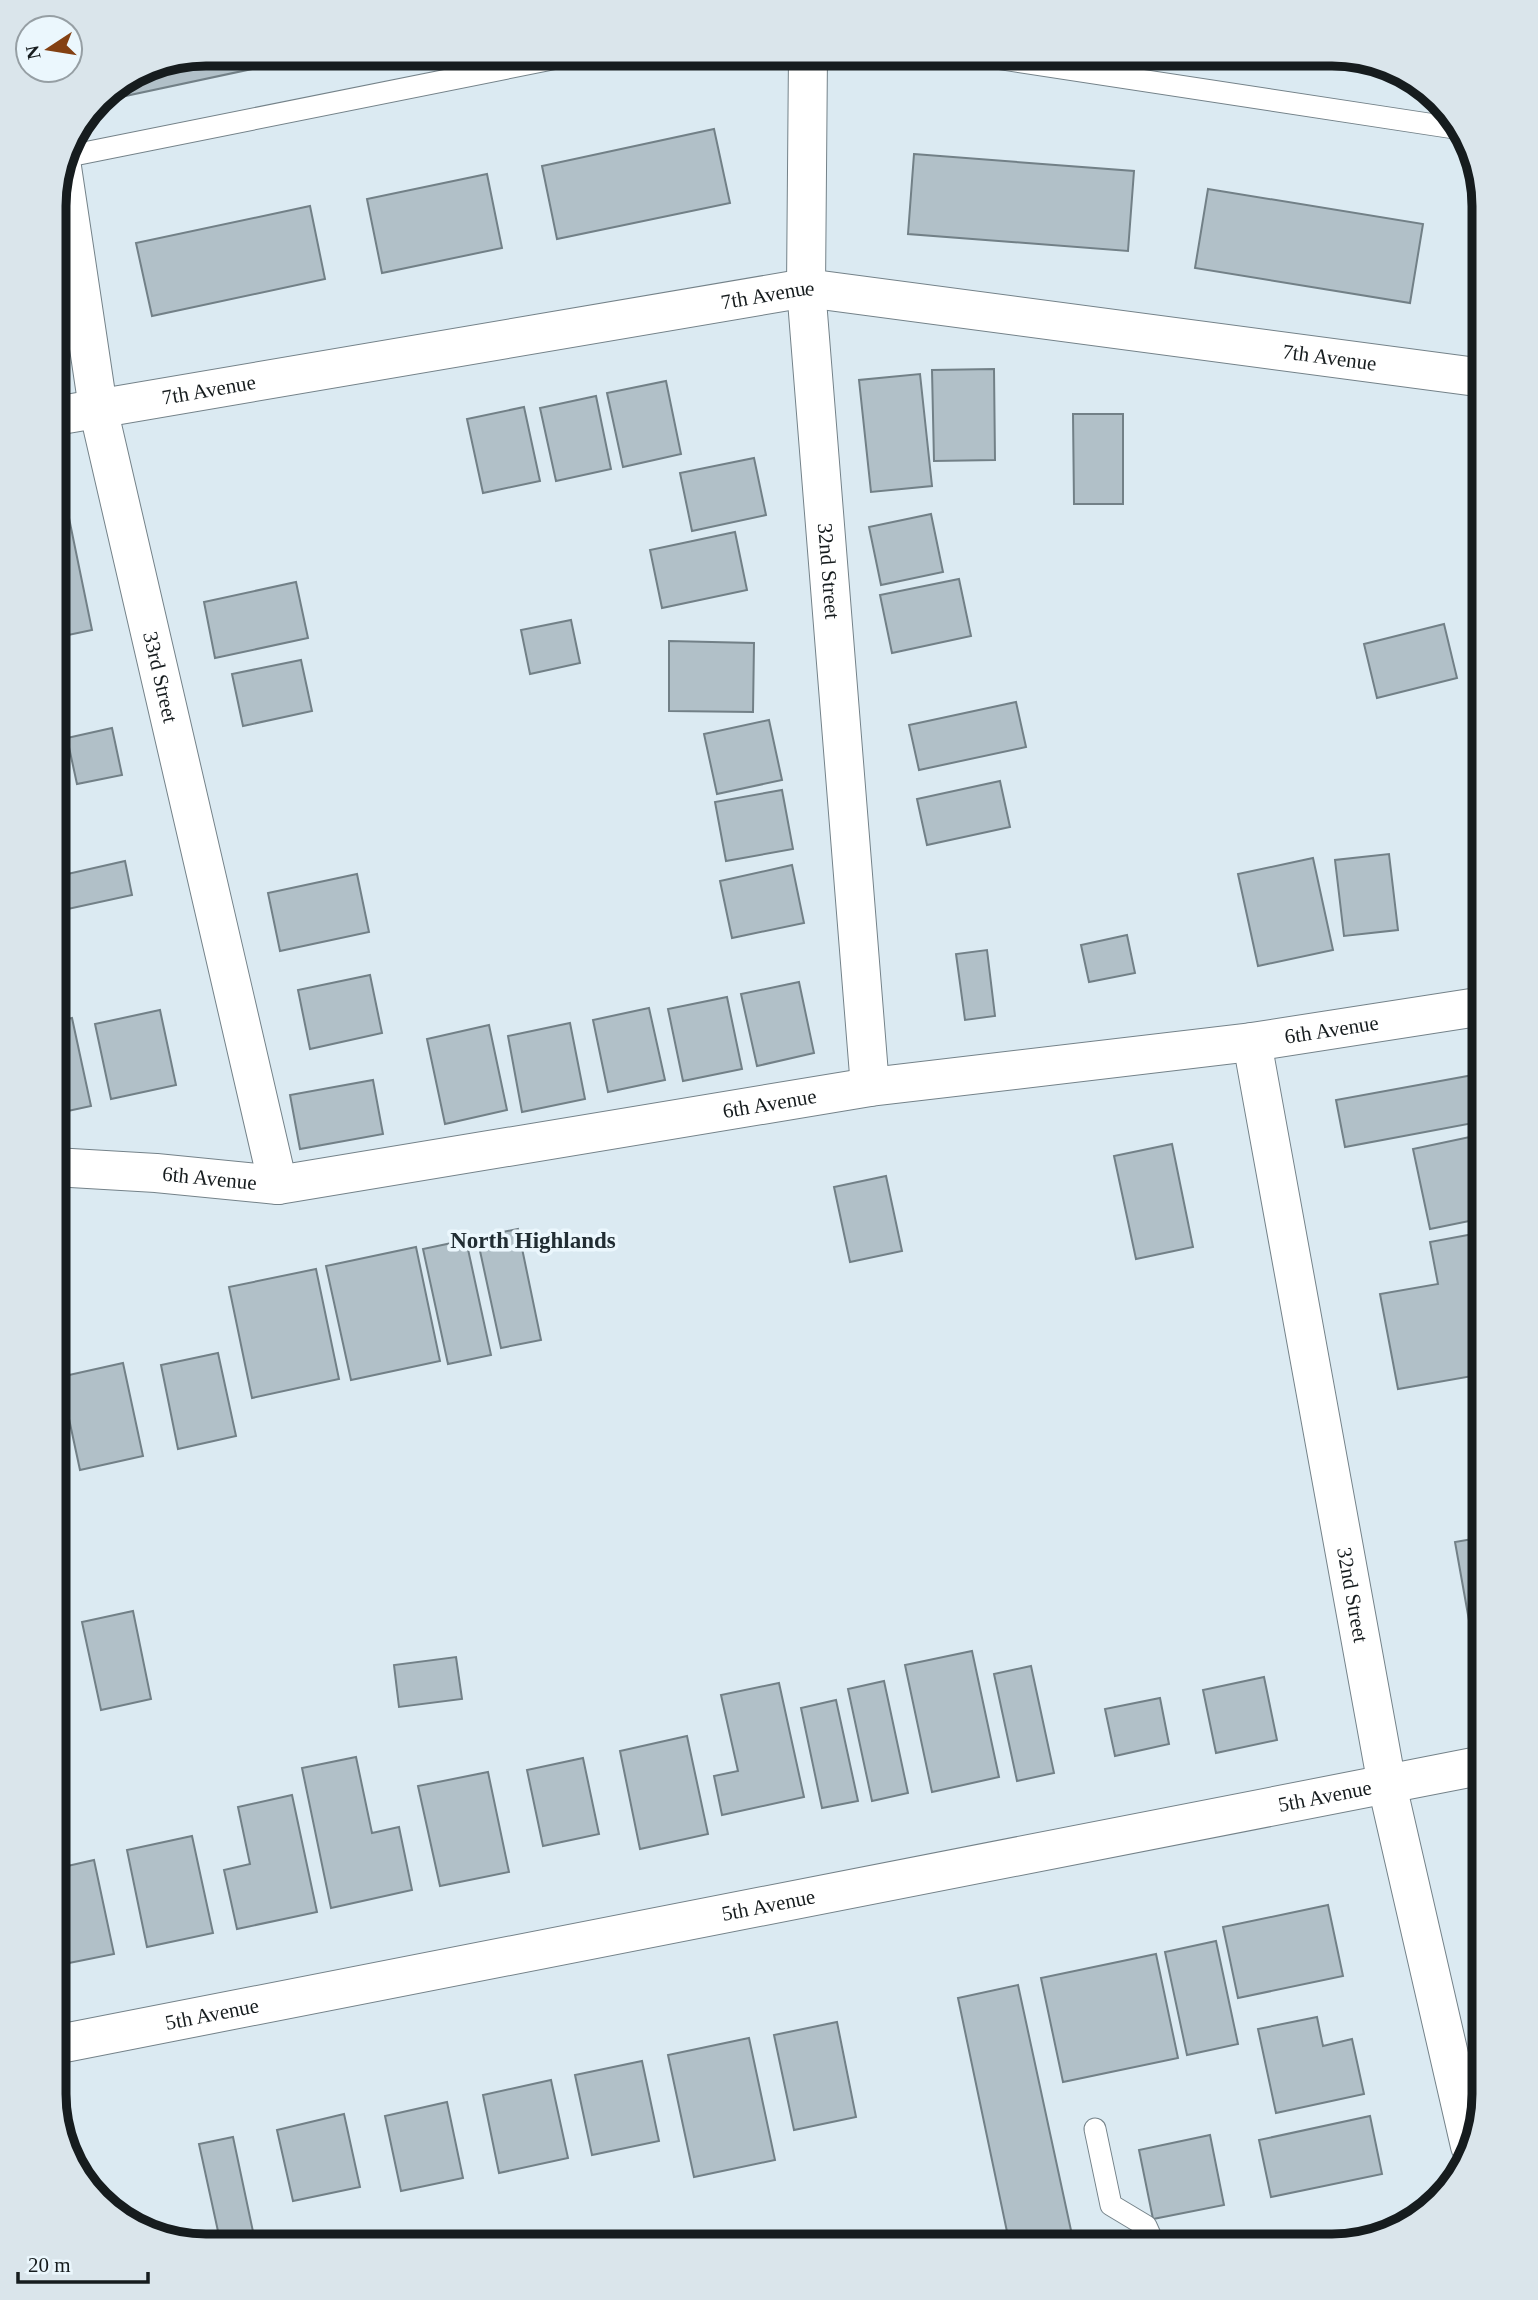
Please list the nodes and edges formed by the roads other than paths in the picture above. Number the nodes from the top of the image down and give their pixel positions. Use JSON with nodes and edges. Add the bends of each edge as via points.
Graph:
{"nodes":[{"id":1,"x":513,"y":67,"type":"edge"},
{"id":2,"x":808,"y":67,"type":"edge"},
{"id":3,"x":1056,"y":67,"type":"edge"},
{"id":4,"x":1446,"y":127,"type":"edge"},
{"id":5,"x":77,"y":154,"type":"edge"},
{"id":6,"x":67,"y":201,"type":"edge"},
{"id":7,"x":806,"y":288,"type":"junction"},
{"id":8,"x":1472,"y":376,"type":"edge"},
{"id":9,"x":97,"y":408,"type":"junction"},
{"id":10,"x":67,"y":414,"type":"edge"},
{"id":11,"x":1472,"y":1008,"type":"edge"},
{"id":12,"x":1252,"y":1042,"type":"junction"},
{"id":13,"x":870,"y":1087,"type":"junction"},
{"id":14,"x":66,"y":1168,"type":"edge"},
{"id":15,"x":278,"y":1185,"type":"junction"},
{"id":16,"x":1472,"y":1767,"type":"edge"},
{"id":17,"x":1387,"y":1785,"type":"junction"},
{"id":18,"x":66,"y":2043,"type":"edge"},
{"id":19,"x":1095,"y":2129,"type":"dead end"},
{"id":20,"x":1466,"y":2131,"type":"edge"},
{"id":21,"x":1150,"y":2234,"type":"edge"}],
"edges":[{"from":1,"to":5,"type":"lane"},
{"from":2,"to":7,"type":"street","name":"32nd Street"},
{"from":3,"to":4,"type":"lane"},
{"from":6,"to":9,"type":"street","name":"33rd Street"},
{"from":7,"to":8,"type":"street","name":"7th Avenue"},
{"from":7,"to":9,"type":"street","name":"7th Avenue"},
{"from":7,"to":13,"type":"street","name":"32nd Street"},
{"from":9,"to":10,"type":"street","name":"7th Avenue"},
{"from":9,"to":15,"type":"street","name":"33rd Street"},
{"from":11,"to":12,"type":"street","name":"6th Avenue"},
{"from":12,"to":13,"type":"street","name":"6th Avenue"},
{"from":12,"to":17,"type":"street","name":"32nd Street"},
{"from":13,"to":15,"type":"street","name":"6th Avenue"},
{"from":14,"to":15,"type":"street","name":"6th Avenue"},
{"from":16,"to":17,"type":"street","name":"5th Avenue"},
{"from":17,"to":18,"type":"street","name":"5th Avenue"},
{"from":17,"to":20,"type":"street","name":"32nd Street"},
{"from":19,"to":21,"type":"lane","via":[[1111,2204],[1146,2226]]}]}
